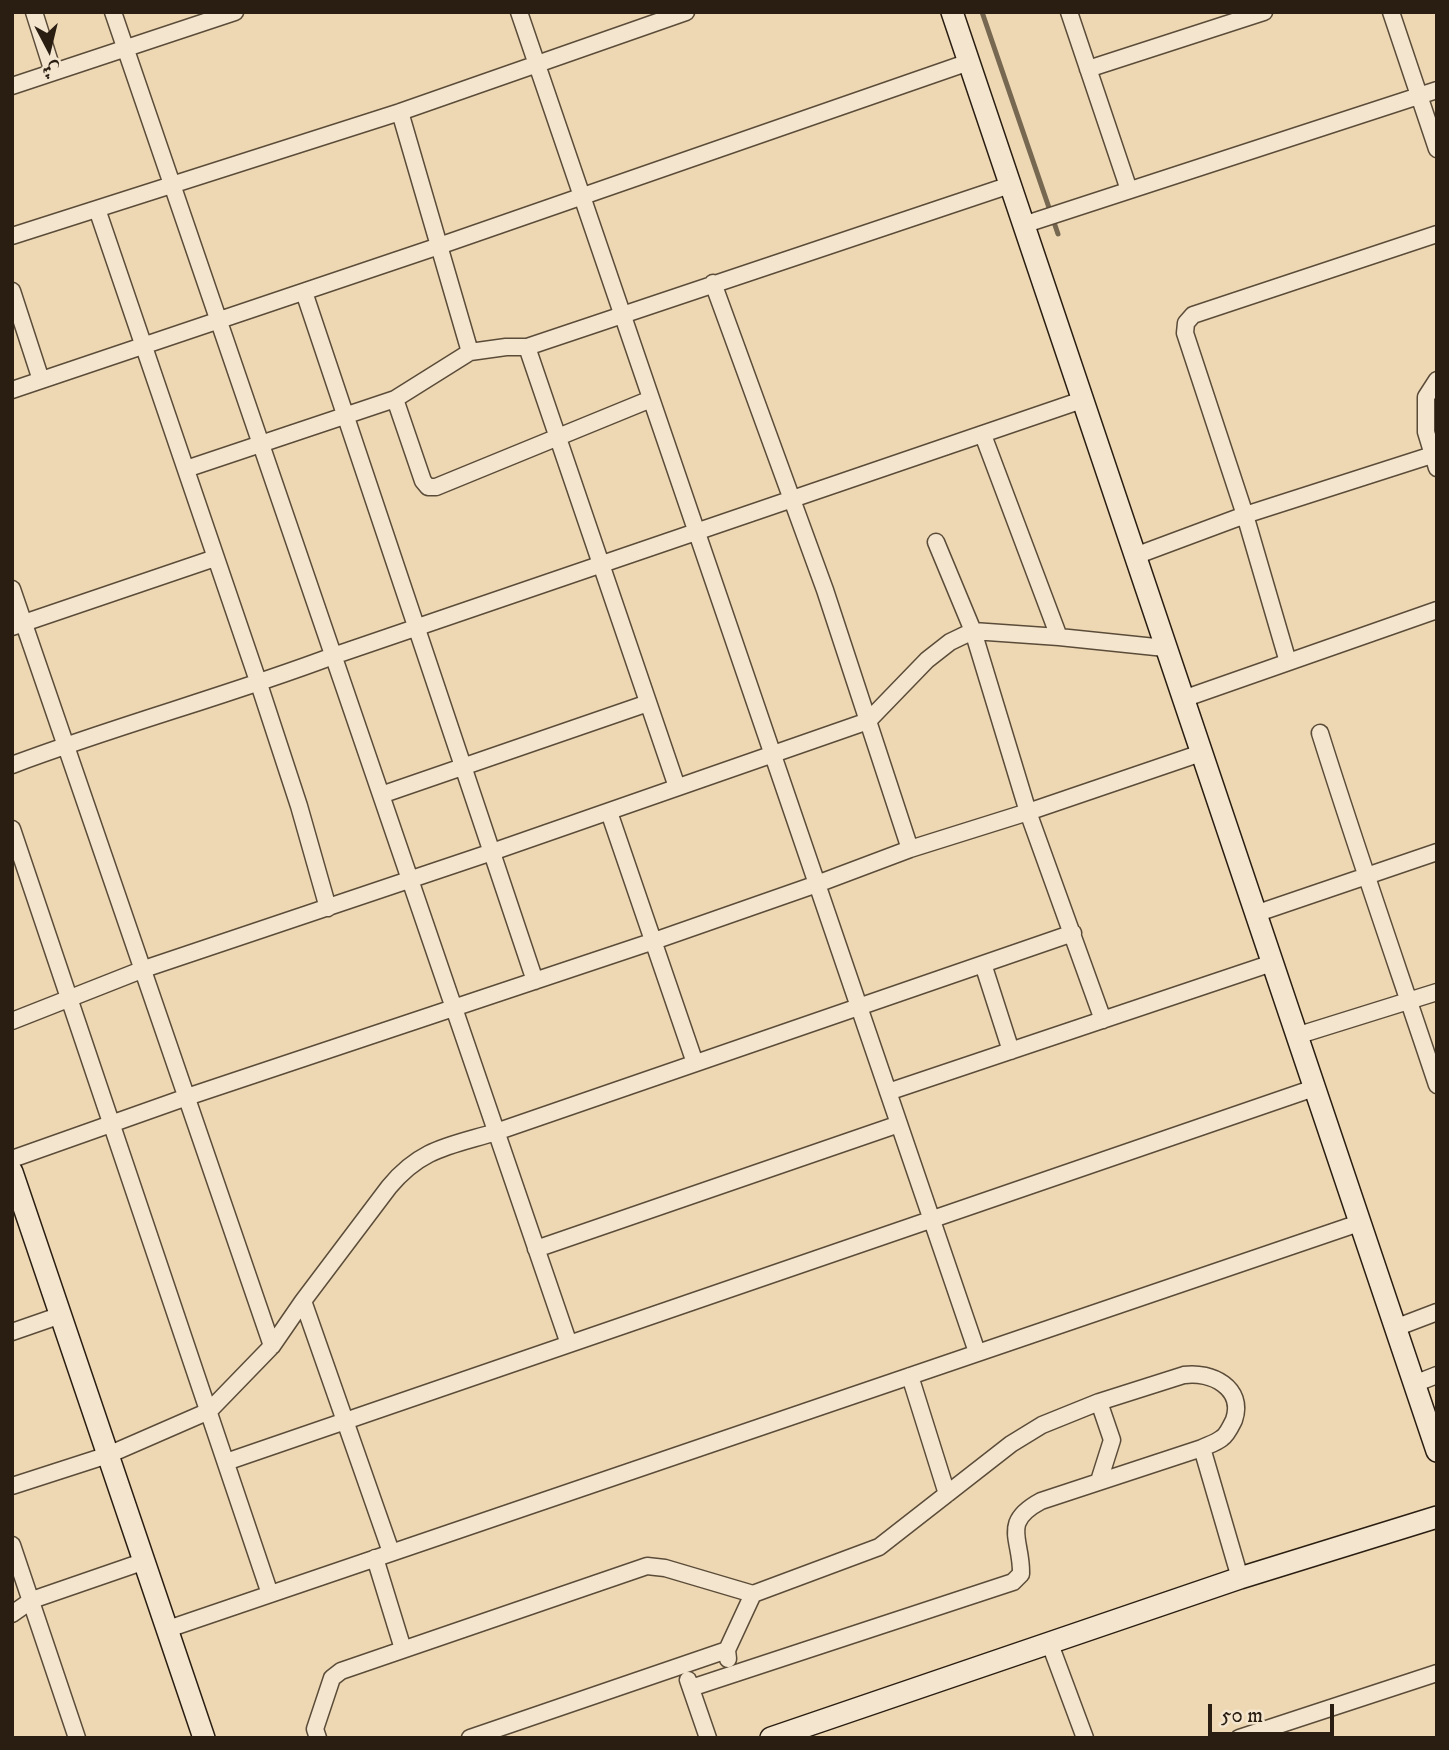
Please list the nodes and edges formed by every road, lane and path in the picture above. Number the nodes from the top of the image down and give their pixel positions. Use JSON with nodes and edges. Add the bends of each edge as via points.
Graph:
{"nodes":[{"id":1,"x":34,"y":12,"type":"edge"},
{"id":2,"x":113,"y":12,"type":"edge"},
{"id":3,"x":235,"y":12,"type":"edge"},
{"id":4,"x":519,"y":12,"type":"edge"},
{"id":5,"x":686,"y":12,"type":"edge"},
{"id":6,"x":952,"y":12,"type":"edge"},
{"id":7,"x":1069,"y":12,"type":"edge"},
{"id":8,"x":1264,"y":12,"type":"edge"},
{"id":9,"x":1391,"y":12,"type":"edge"},
{"id":10,"x":126,"y":49,"type":"junction"},
{"id":11,"x":969,"y":62,"type":"junction"},
{"id":12,"x":536,"y":63,"type":"junction"},
{"id":13,"x":1088,"y":69,"type":"junction"},
{"id":14,"x":53,"y":72,"type":"junction"},
{"id":15,"x":12,"y":86,"type":"edge"},
{"id":16,"x":1437,"y":90,"type":"edge"},
{"id":17,"x":1419,"y":96,"type":"junction"},
{"id":18,"x":400,"y":112,"type":"junction"},
{"id":19,"x":1437,"y":149,"type":"edge"},
{"id":20,"x":172,"y":185,"type":"junction"},
{"id":21,"x":1010,"y":185,"type":"junction"},
{"id":22,"x":1129,"y":190,"type":"junction"},
{"id":23,"x":582,"y":195,"type":"junction"},
{"id":24,"x":97,"y":209,"type":"junction"},
{"id":25,"x":1023,"y":225,"type":"junction"},
{"id":26,"x":1437,"y":234,"type":"edge"},
{"id":27,"x":12,"y":236,"type":"edge"},
{"id":28,"x":439,"y":246,"type":"junction"},
{"id":29,"x":713,"y":283,"type":"junction"},
{"id":30,"x":12,"y":291,"type":"edge"},
{"id":31,"x":304,"y":292,"type":"junction"},
{"id":32,"x":623,"y":315,"type":"junction"},
{"id":33,"x":219,"y":320,"type":"junction"},
{"id":34,"x":145,"y":345,"type":"junction"},
{"id":35,"x":527,"y":347,"type":"junction"},
{"id":36,"x":470,"y":352,"type":"junction"},
{"id":37,"x":41,"y":380,"type":"junction"},
{"id":38,"x":1437,"y":380,"type":"edge"},
{"id":39,"x":12,"y":390,"type":"edge"},
{"id":40,"x":395,"y":399,"type":"junction"},
{"id":41,"x":651,"y":399,"type":"junction"},
{"id":42,"x":1082,"y":400,"type":"junction"},
{"id":43,"x":346,"y":417,"type":"junction"},
{"id":44,"x":983,"y":435,"type":"junction"},
{"id":45,"x":558,"y":438,"type":"junction"},
{"id":46,"x":261,"y":445,"type":"junction"},
{"id":47,"x":1435,"y":461,"type":"edge"},
{"id":48,"x":186,"y":469,"type":"junction"},
{"id":49,"x":792,"y":500,"type":"junction"},
{"id":50,"x":1245,"y":515,"type":"junction"},
{"id":51,"x":697,"y":532,"type":"junction"},
{"id":52,"x":936,"y":542,"type":"dead end"},
{"id":53,"x":1135,"y":555,"type":"junction"},
{"id":54,"x":215,"y":558,"type":"junction"},
{"id":55,"x":601,"y":565,"type":"junction"},
{"id":56,"x":12,"y":589,"type":"edge"},
{"id":57,"x":1437,"y":610,"type":"edge"},
{"id":58,"x":18,"y":625,"type":"edge"},
{"id":59,"x":417,"y":629,"type":"junction"},
{"id":60,"x":973,"y":631,"type":"junction"},
{"id":61,"x":1059,"y":636,"type":"junction"},
{"id":62,"x":1165,"y":648,"type":"junction"},
{"id":63,"x":333,"y":656,"type":"junction"},
{"id":64,"x":1287,"y":662,"type":"junction"},
{"id":65,"x":259,"y":684,"type":"junction"},
{"id":66,"x":1183,"y":699,"type":"junction"},
{"id":67,"x":648,"y":703,"type":"junction"},
{"id":68,"x":868,"y":721,"type":"junction"},
{"id":69,"x":1320,"y":733,"type":"dead end"},
{"id":70,"x":66,"y":745,"type":"junction"},
{"id":71,"x":1201,"y":753,"type":"junction"},
{"id":72,"x":773,"y":754,"type":"junction"},
{"id":73,"x":12,"y":765,"type":"edge"},
{"id":74,"x":463,"y":767,"type":"junction"},
{"id":75,"x":677,"y":787,"type":"junction"},
{"id":76,"x":381,"y":794,"type":"junction"},
{"id":77,"x":609,"y":812,"type":"junction"},
{"id":78,"x":1028,"y":812,"type":"junction"},
{"id":79,"x":12,"y":829,"type":"edge"},
{"id":80,"x":910,"y":849,"type":"junction"},
{"id":81,"x":492,"y":852,"type":"junction"},
{"id":82,"x":1437,"y":852,"type":"edge"},
{"id":83,"x":1368,"y":875,"type":"junction"},
{"id":84,"x":410,"y":880,"type":"junction"},
{"id":85,"x":817,"y":884,"type":"junction"},
{"id":86,"x":328,"y":908,"type":"junction"},
{"id":87,"x":1255,"y":914,"type":"junction"},
{"id":88,"x":1073,"y":933,"type":"junction"},
{"id":89,"x":654,"y":941,"type":"junction"},
{"id":90,"x":1272,"y":963,"type":"junction"},
{"id":91,"x":983,"y":964,"type":"junction"},
{"id":92,"x":144,"y":970,"type":"junction"},
{"id":93,"x":535,"y":981,"type":"junction"},
{"id":94,"x":1437,"y":992,"type":"edge"},
{"id":95,"x":69,"y":998,"type":"junction"},
{"id":96,"x":1409,"y":1002,"type":"junction"},
{"id":97,"x":859,"y":1007,"type":"junction"},
{"id":98,"x":454,"y":1008,"type":"junction"},
{"id":99,"x":1103,"y":1020,"type":"junction"},
{"id":100,"x":12,"y":1021,"type":"edge"},
{"id":101,"x":1296,"y":1036,"type":"junction"},
{"id":102,"x":1011,"y":1051,"type":"junction"},
{"id":103,"x":695,"y":1063,"type":"junction"},
{"id":104,"x":1437,"y":1085,"type":"edge"},
{"id":105,"x":1314,"y":1088,"type":"junction"},
{"id":106,"x":888,"y":1092,"type":"junction"},
{"id":107,"x":187,"y":1097,"type":"junction"},
{"id":108,"x":899,"y":1124,"type":"junction"},
{"id":109,"x":112,"y":1125,"type":"junction"},
{"id":110,"x":496,"y":1132,"type":"junction"},
{"id":111,"x":12,"y":1159,"type":"edge"},
{"id":112,"x":12,"y":1172,"type":"edge"},
{"id":113,"x":932,"y":1219,"type":"junction"},
{"id":114,"x":1359,"y":1223,"type":"junction"},
{"id":115,"x":536,"y":1249,"type":"junction"},
{"id":116,"x":303,"y":1301,"type":"junction"},
{"id":117,"x":1437,"y":1312,"type":"edge"},
{"id":118,"x":61,"y":1315,"type":"junction"},
{"id":119,"x":1395,"y":1328,"type":"junction"},
{"id":120,"x":12,"y":1332,"type":"edge"},
{"id":121,"x":569,"y":1344,"type":"junction"},
{"id":122,"x":272,"y":1346,"type":"junction"},
{"id":123,"x":977,"y":1352,"type":"junction"},
{"id":124,"x":1437,"y":1375,"type":"edge"},
{"id":125,"x":909,"y":1376,"type":"junction"},
{"id":126,"x":1414,"y":1384,"type":"junction"},
{"id":127,"x":1100,"y":1402,"type":"junction"},
{"id":128,"x":209,"y":1410,"type":"junction"},
{"id":129,"x":345,"y":1421,"type":"junction"},
{"id":130,"x":1202,"y":1448,"type":"junction"},
{"id":131,"x":1437,"y":1451,"type":"edge"},
{"id":132,"x":108,"y":1455,"type":"junction"},
{"id":133,"x":226,"y":1462,"type":"junction"},
{"id":134,"x":1099,"y":1481,"type":"junction"},
{"id":135,"x":12,"y":1486,"type":"edge"},
{"id":136,"x":947,"y":1494,"type":"junction"},
{"id":137,"x":1437,"y":1517,"type":"edge"},
{"id":138,"x":12,"y":1545,"type":"edge"},
{"id":139,"x":391,"y":1552,"type":"junction"},
{"id":140,"x":375,"y":1558,"type":"junction"},
{"id":141,"x":145,"y":1561,"type":"junction"},
{"id":142,"x":1240,"y":1578,"type":"junction"},
{"id":143,"x":270,"y":1594,"type":"junction"},
{"id":144,"x":753,"y":1594,"type":"junction"},
{"id":145,"x":32,"y":1600,"type":"junction"},
{"id":146,"x":12,"y":1614,"type":"edge"},
{"id":147,"x":168,"y":1629,"type":"junction"},
{"id":148,"x":1050,"y":1644,"type":"junction"},
{"id":149,"x":403,"y":1649,"type":"junction"},
{"id":150,"x":727,"y":1650,"type":"junction"},
{"id":151,"x":683,"y":1664,"type":"junction"},
{"id":152,"x":1437,"y":1673,"type":"edge"},
{"id":153,"x":732,"y":1675,"type":"junction"},
{"id":154,"x":691,"y":1688,"type":"junction"},
{"id":155,"x":77,"y":1738,"type":"edge"},
{"id":156,"x":204,"y":1738,"type":"edge"},
{"id":157,"x":318,"y":1738,"type":"edge"},
{"id":158,"x":470,"y":1738,"type":"edge"},
{"id":159,"x":708,"y":1738,"type":"edge"},
{"id":160,"x":771,"y":1738,"type":"edge"},
{"id":161,"x":1085,"y":1738,"type":"edge"},
{"id":162,"x":1239,"y":1738,"type":"edge"}],
"edges":[{"from":1,"to":14,"type":"street"},
{"from":2,"to":10,"type":"street"},
{"from":3,"to":10,"type":"street"},
{"from":4,"to":12,"type":"street"},
{"from":5,"to":12,"type":"street"},
{"from":6,"to":11,"type":"street"},
{"from":7,"to":13,"type":"street"},
{"from":8,"to":13,"type":"street"},
{"from":9,"to":17,"type":"street"},
{"from":10,"to":14,"type":"street"},
{"from":10,"to":20,"type":"street"},
{"from":11,"to":21,"type":"street"},
{"from":11,"to":23,"type":"street"},
{"from":12,"to":18,"type":"street"},
{"from":12,"to":23,"type":"street"},
{"from":13,"to":22,"type":"street"},
{"from":14,"to":15,"type":"street"},
{"from":16,"to":17,"type":"street"},
{"from":17,"to":19,"type":"street"},
{"from":17,"to":22,"type":"street"},
{"from":18,"to":20,"type":"street"},
{"from":18,"to":28,"type":"street"},
{"from":20,"to":24,"type":"street"},
{"from":20,"to":33,"type":"street"},
{"from":21,"to":25,"type":"street"},
{"from":21,"to":29,"type":"street"},
{"from":22,"to":25,"type":"street"},
{"from":23,"to":28,"type":"street"},
{"from":23,"to":32,"type":"street"},
{"from":24,"to":27,"type":"street"},
{"from":24,"to":34,"type":"street"},
{"from":25,"to":42,"type":"street"},
{"from":26,"to":50,"type":"street","via":[[1193,315],[1186,323],[1185,333]]},
{"from":28,"to":31,"type":"street"},
{"from":28,"to":36,"type":"street"},
{"from":29,"to":32,"type":"street"},
{"from":29,"to":49,"type":"street"},
{"from":30,"to":37,"type":"street"},
{"from":31,"to":33,"type":"street"},
{"from":31,"to":43,"type":"street"},
{"from":32,"to":35,"type":"street"},
{"from":32,"to":41,"type":"street"},
{"from":33,"to":34,"type":"street"},
{"from":33,"to":46,"type":"street"},
{"from":34,"to":37,"type":"street"},
{"from":34,"to":48,"type":"street"},
{"from":35,"to":36,"type":"street"},
{"from":35,"to":45,"type":"street"},
{"from":36,"to":40,"type":"street"},
{"from":37,"to":39,"type":"street"},
{"from":38,"to":47,"type":"street","via":[[1426,397],[1426,432]]},
{"from":40,"to":43,"type":"street"},
{"from":40,"to":45,"type":"street","via":[[428,487]]},
{"from":41,"to":45,"type":"street"},
{"from":41,"to":51,"type":"street"},
{"from":42,"to":44,"type":"street"},
{"from":42,"to":53,"type":"street"},
{"from":43,"to":46,"type":"street"},
{"from":43,"to":59,"type":"street"},
{"from":44,"to":49,"type":"street"},
{"from":44,"to":61,"type":"street"},
{"from":45,"to":55,"type":"street"},
{"from":46,"to":48,"type":"street"},
{"from":46,"to":63,"type":"street"},
{"from":47,"to":50,"type":"street"},
{"from":48,"to":54,"type":"street"},
{"from":49,"to":51,"type":"street"},
{"from":49,"to":68,"type":"street"},
{"from":50,"to":53,"type":"street"},
{"from":50,"to":64,"type":"street"},
{"from":51,"to":55,"type":"street"},
{"from":51,"to":72,"type":"street"},
{"from":52,"to":60,"type":"street"},
{"from":53,"to":62,"type":"street"},
{"from":54,"to":58,"type":"street"},
{"from":54,"to":65,"type":"street"},
{"from":55,"to":59,"type":"street"},
{"from":55,"to":67,"type":"street"},
{"from":56,"to":58,"type":"street"},
{"from":57,"to":64,"type":"street"},
{"from":58,"to":70,"type":"street"},
{"from":59,"to":63,"type":"street"},
{"from":59,"to":74,"type":"street"},
{"from":60,"to":61,"type":"street"},
{"from":60,"to":68,"type":"street","via":[[926,660]]},
{"from":60,"to":78,"type":"street"},
{"from":61,"to":62,"type":"street"},
{"from":62,"to":66,"type":"street"},
{"from":63,"to":65,"type":"street"},
{"from":63,"to":76,"type":"street"},
{"from":64,"to":66,"type":"street"},
{"from":65,"to":70,"type":"street"},
{"from":65,"to":86,"type":"street"},
{"from":66,"to":71,"type":"street"},
{"from":67,"to":74,"type":"street"},
{"from":67,"to":75,"type":"street"},
{"from":68,"to":72,"type":"street"},
{"from":68,"to":80,"type":"street"},
{"from":69,"to":83,"type":"street"},
{"from":70,"to":73,"type":"street"},
{"from":70,"to":92,"type":"street"},
{"from":71,"to":78,"type":"street"},
{"from":71,"to":87,"type":"street"},
{"from":72,"to":75,"type":"street"},
{"from":72,"to":85,"type":"street"},
{"from":74,"to":76,"type":"street"},
{"from":74,"to":81,"type":"street"},
{"from":75,"to":77,"type":"street"},
{"from":76,"to":84,"type":"street"},
{"from":77,"to":81,"type":"street"},
{"from":77,"to":89,"type":"street"},
{"from":78,"to":80,"type":"street"},
{"from":78,"to":88,"type":"street"},
{"from":79,"to":95,"type":"street"},
{"from":80,"to":85,"type":"street"},
{"from":81,"to":84,"type":"street"},
{"from":81,"to":93,"type":"street"},
{"from":82,"to":83,"type":"street"},
{"from":83,"to":87,"type":"street"},
{"from":83,"to":96,"type":"street"},
{"from":84,"to":86,"type":"street"},
{"from":84,"to":98,"type":"street"},
{"from":85,"to":89,"type":"street"},
{"from":85,"to":97,"type":"street"},
{"from":86,"to":92,"type":"street"},
{"from":87,"to":90,"type":"street"},
{"from":88,"to":91,"type":"street"},
{"from":88,"to":99,"type":"street"},
{"from":89,"to":93,"type":"street"},
{"from":89,"to":103,"type":"street"},
{"from":90,"to":99,"type":"street"},
{"from":90,"to":101,"type":"street"},
{"from":91,"to":97,"type":"street"},
{"from":91,"to":102,"type":"street"},
{"from":92,"to":95,"type":"street"},
{"from":92,"to":107,"type":"street"},
{"from":93,"to":98,"type":"street"},
{"from":94,"to":96,"type":"street"},
{"from":95,"to":100,"type":"street"},
{"from":95,"to":109,"type":"street"},
{"from":96,"to":101,"type":"street"},
{"from":96,"to":104,"type":"street"},
{"from":97,"to":103,"type":"street"},
{"from":97,"to":106,"type":"street"},
{"from":98,"to":107,"type":"street"},
{"from":98,"to":110,"type":"street"},
{"from":99,"to":102,"type":"street"},
{"from":101,"to":105,"type":"street"},
{"from":102,"to":106,"type":"street"},
{"from":103,"to":110,"type":"street"},
{"from":105,"to":113,"type":"street"},
{"from":105,"to":114,"type":"street"},
{"from":106,"to":108,"type":"street"},
{"from":107,"to":109,"type":"street"},
{"from":107,"to":122,"type":"street"},
{"from":108,"to":113,"type":"street"},
{"from":108,"to":115,"type":"street"},
{"from":109,"to":111,"type":"street"},
{"from":109,"to":128,"type":"street"},
{"from":110,"to":115,"type":"street"},
{"from":110,"to":116,"type":"street","via":[[425,1154],[403,1170]]},
{"from":112,"to":118,"type":"street"},
{"from":113,"to":121,"type":"street"},
{"from":113,"to":123,"type":"street"},
{"from":114,"to":119,"type":"street"},
{"from":114,"to":123,"type":"street"},
{"from":115,"to":121,"type":"street"},
{"from":116,"to":122,"type":"street"},
{"from":116,"to":129,"type":"street"},
{"from":117,"to":119,"type":"street"},
{"from":118,"to":120,"type":"street"},
{"from":118,"to":132,"type":"street"},
{"from":119,"to":126,"type":"street"},
{"from":121,"to":129,"type":"street"},
{"from":122,"to":128,"type":"street"},
{"from":123,"to":125,"type":"street"},
{"from":124,"to":126,"type":"street"},
{"from":125,"to":136,"type":"street"},
{"from":125,"to":139,"type":"street"},
{"from":126,"to":131,"type":"street"},
{"from":127,"to":130,"type":"street","via":[[1184,1374],[1210,1376],[1227,1386],[1236,1410],[1224,1437]]},
{"from":127,"to":134,"type":"street","via":[[1112,1440]]},
{"from":127,"to":136,"type":"street","via":[[1027,1433]]},
{"from":128,"to":132,"type":"street"},
{"from":128,"to":133,"type":"street"},
{"from":129,"to":133,"type":"street"},
{"from":129,"to":139,"type":"street"},
{"from":130,"to":134,"type":"street"},
{"from":130,"to":142,"type":"street"},
{"from":132,"to":135,"type":"street"},
{"from":132,"to":141,"type":"street"},
{"from":133,"to":143,"type":"street"},
{"from":134,"to":153,"type":"street","via":[[1024,1510],[1015,1535],[1021,1574],[1013,1582]]},
{"from":136,"to":144,"type":"street","via":[[879,1547]]},
{"from":137,"to":142,"type":"street"},
{"from":138,"to":145,"type":"street"},
{"from":139,"to":140,"type":"street"},
{"from":140,"to":143,"type":"street"},
{"from":140,"to":149,"type":"street"},
{"from":141,"to":145,"type":"street"},
{"from":141,"to":147,"type":"street"},
{"from":142,"to":148,"type":"street"},
{"from":143,"to":147,"type":"street"},
{"from":144,"to":149,"type":"street","via":[[647,1566]]},
{"from":144,"to":150,"type":"street"},
{"from":145,"to":146,"type":"street"},
{"from":145,"to":155,"type":"street"},
{"from":147,"to":156,"type":"street"},
{"from":148,"to":160,"type":"street"},
{"from":148,"to":161,"type":"street"},
{"from":149,"to":157,"type":"street","via":[[336,1673],[316,1729]]},
{"from":150,"to":151,"type":"street"},
{"from":150,"to":153,"type":"street"},
{"from":151,"to":154,"type":"street"},
{"from":151,"to":158,"type":"street"},
{"from":152,"to":162,"type":"street"},
{"from":153,"to":154,"type":"street"},
{"from":154,"to":159,"type":"street"}]}
